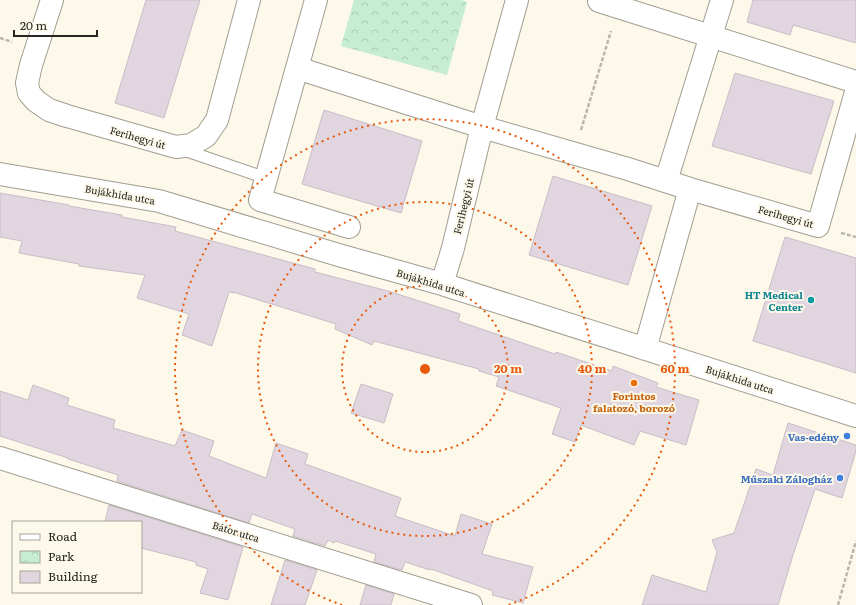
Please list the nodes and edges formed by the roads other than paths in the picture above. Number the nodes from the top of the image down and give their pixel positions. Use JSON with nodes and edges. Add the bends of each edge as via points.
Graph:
{"nodes":[{"id":1,"x":52,"y":0,"type":"edge"},
{"id":2,"x":249,"y":0,"type":"edge"},
{"id":3,"x":316,"y":0,"type":"edge"},
{"id":4,"x":517,"y":0,"type":"edge"},
{"id":5,"x":722,"y":0,"type":"edge"},
{"id":6,"x":608,"y":4,"type":"road end"},
{"id":7,"x":711,"y":36,"type":"junction"},
{"id":8,"x":297,"y":68,"type":"junction"},
{"id":9,"x":856,"y":82,"type":"edge"},
{"id":10,"x":856,"y":92,"type":"edge"},
{"id":11,"x":482,"y":127,"type":"junction"},
{"id":12,"x":176,"y":147,"type":"junction"},
{"id":13,"x":0,"y":174,"type":"edge"},
{"id":14,"x":266,"y":178,"type":"junction"},
{"id":15,"x":666,"y":181,"type":"junction"},
{"id":16,"x":690,"y":189,"type":"junction"},
{"id":17,"x":349,"y":227,"type":"dead end"},
{"id":18,"x":442,"y":284,"type":"junction"},
{"id":19,"x":645,"y":349,"type":"junction"},
{"id":20,"x":856,"y":416,"type":"edge"},
{"id":21,"x":0,"y":458,"type":"edge"},
{"id":22,"x":471,"y":605,"type":"edge"}],
"edges":[{"from":1,"to":12,"type":"street","name":"Ferihegyi út","via":[[30,65],[27,83],[29,93],[49,110]]},
{"from":2,"to":12,"type":"street","name":"Ferihegyi út","via":[[217,120],[206,136],[191,145]]},
{"from":3,"to":8,"type":"street"},
{"from":4,"to":11,"type":"street","name":"Ferihegyi út"},
{"from":5,"to":7,"type":"street"},
{"from":6,"to":7,"type":"street"},
{"from":7,"to":9,"type":"street"},
{"from":7,"to":15,"type":"street"},
{"from":8,"to":11,"type":"street","name":"Ferihegyi út"},
{"from":8,"to":14,"type":"street"},
{"from":10,"to":16,"type":"street","name":"Ferihegyi út","via":[[818,226]]},
{"from":11,"to":15,"type":"street","name":"Ferihegyi út"},
{"from":11,"to":18,"type":"street","name":"Ferihegyi út"},
{"from":12,"to":14,"type":"lane"},
{"from":13,"to":18,"type":"street","name":"Bujákhida utca","via":[[159,201]]},
{"from":14,"to":17,"type":"street","via":[[260,200]]},
{"from":15,"to":16,"type":"street","name":"Ferihegyi út"},
{"from":16,"to":19,"type":"street"},
{"from":18,"to":19,"type":"street","name":"Bujákhida utca"},
{"from":19,"to":20,"type":"street","name":"Bujákhida utca"},
{"from":21,"to":22,"type":"street","name":"Bátor utca"}]}
